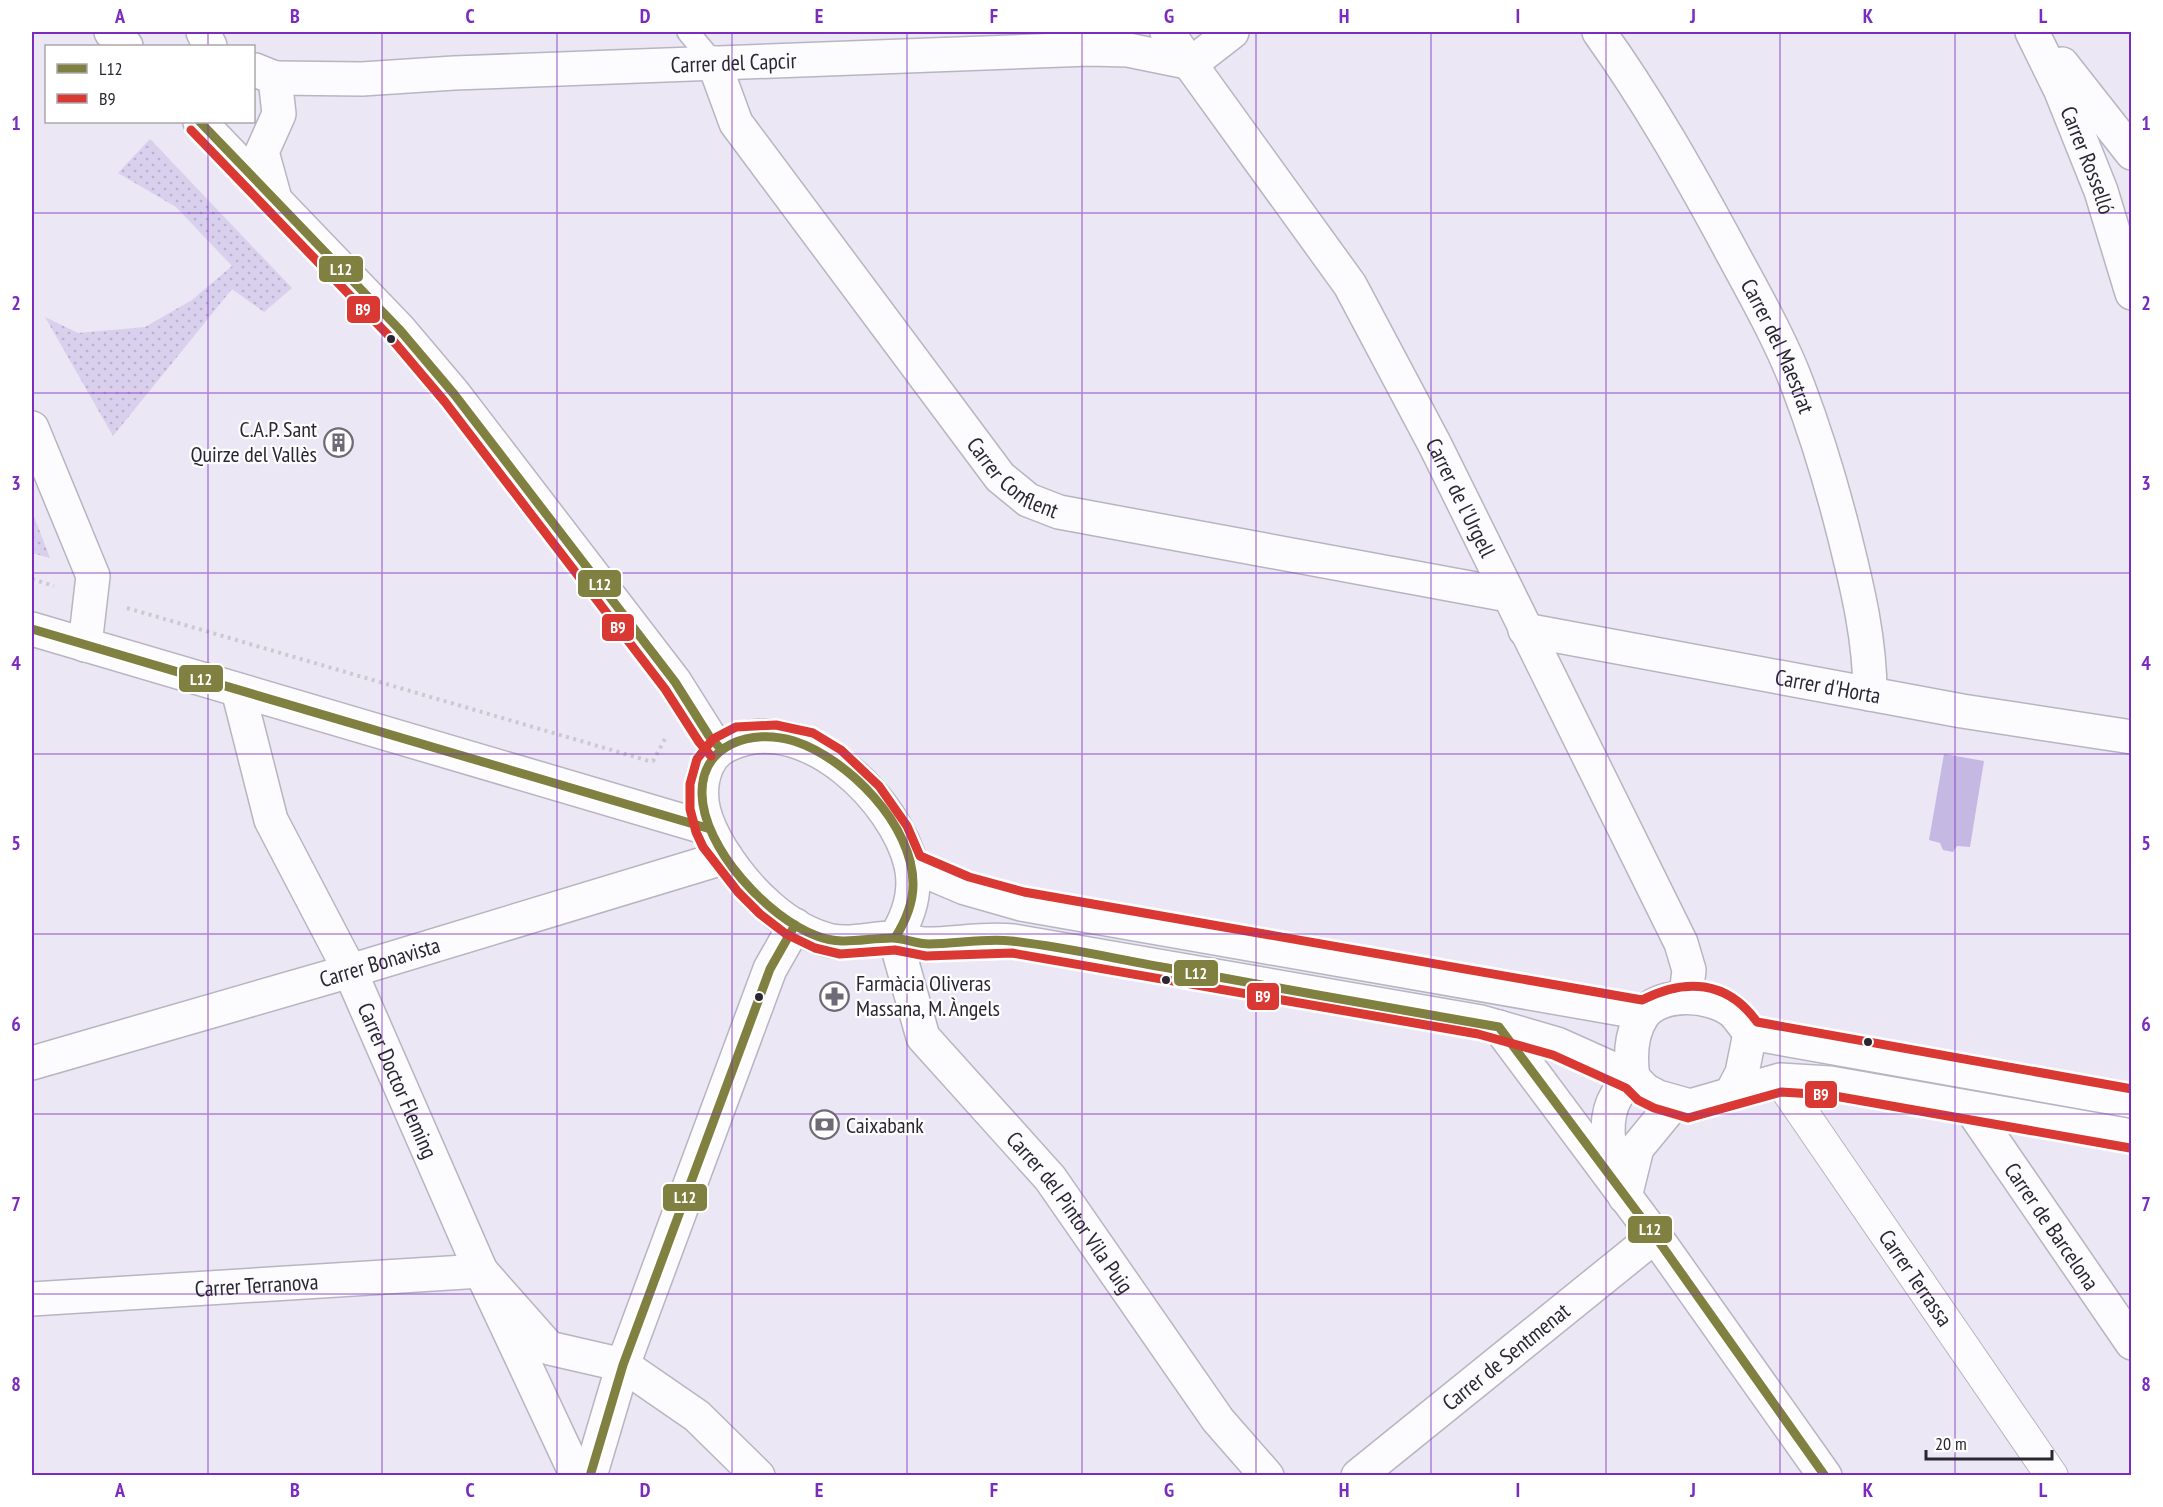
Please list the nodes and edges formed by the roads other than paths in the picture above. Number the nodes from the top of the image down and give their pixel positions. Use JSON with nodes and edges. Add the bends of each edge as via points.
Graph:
{"nodes":[{"id":1,"x":111,"y":32,"type":"edge"},
{"id":2,"x":688,"y":32,"type":"edge"},
{"id":3,"x":1167,"y":32,"type":"edge"},
{"id":4,"x":1232,"y":32,"type":"edge"},
{"id":5,"x":1599,"y":32,"type":"edge"},
{"id":6,"x":2032,"y":32,"type":"edge"},
{"id":7,"x":2036,"y":32,"type":"edge"},
{"id":8,"x":125,"y":45,"type":"edge"},
{"id":9,"x":714,"y":63,"type":"junction"},
{"id":10,"x":1192,"y":63,"type":"junction"},
{"id":11,"x":264,"y":74,"type":"edge"},
{"id":12,"x":201,"y":123,"type":"edge"},
{"id":13,"x":2132,"y":153,"type":"edge"},
{"id":14,"x":275,"y":199,"type":"junction"},
{"id":15,"x":2132,"y":293,"type":"edge"},
{"id":16,"x":32,"y":428,"type":"edge"},
{"id":17,"x":1508,"y":595,"type":"junction"},
{"id":18,"x":32,"y":629,"type":"edge"},
{"id":19,"x":1525,"y":630,"type":"junction"},
{"id":20,"x":85,"y":645,"type":"junction"},
{"id":21,"x":238,"y":690,"type":"junction"},
{"id":22,"x":1870,"y":694,"type":"junction"},
{"id":23,"x":2132,"y":737,"type":"edge"},
{"id":24,"x":720,"y":748,"type":"junction"},
{"id":25,"x":707,"y":828,"type":"junction"},
{"id":26,"x":726,"y":857,"type":"junction"},
{"id":27,"x":911,"y":866,"type":"junction"},
{"id":28,"x":795,"y":925,"type":"junction"},
{"id":29,"x":895,"y":938,"type":"junction"},
{"id":30,"x":350,"y":971,"type":"junction"},
{"id":31,"x":1686,"y":996,"type":"junction"},
{"id":32,"x":1644,"y":1013,"type":"junction"},
{"id":33,"x":1499,"y":1027,"type":"junction"},
{"id":34,"x":1750,"y":1033,"type":"junction"},
{"id":35,"x":32,"y":1063,"type":"edge"},
{"id":36,"x":1633,"y":1078,"type":"junction"},
{"id":37,"x":1780,"y":1080,"type":"junction"},
{"id":38,"x":1731,"y":1094,"type":"junction"},
{"id":39,"x":2132,"y":1101,"type":"edge"},
{"id":40,"x":1674,"y":1103,"type":"junction"},
{"id":41,"x":1972,"y":1110,"type":"junction"},
{"id":42,"x":2132,"y":1136,"type":"edge"},
{"id":43,"x":1625,"y":1197,"type":"junction"},
{"id":44,"x":1654,"y":1236,"type":"junction"},
{"id":45,"x":481,"y":1271,"type":"junction"},
{"id":46,"x":32,"y":1299,"type":"edge"},
{"id":47,"x":2132,"y":1342,"type":"edge"},
{"id":48,"x":623,"y":1365,"type":"junction"},
{"id":49,"x":577,"y":1476,"type":"edge"},
{"id":50,"x":590,"y":1476,"type":"edge"},
{"id":51,"x":758,"y":1476,"type":"edge"},
{"id":52,"x":1267,"y":1476,"type":"edge"},
{"id":53,"x":1359,"y":1476,"type":"edge"},
{"id":54,"x":1825,"y":1476,"type":"edge"},
{"id":55,"x":2052,"y":1476,"type":"edge"}],
"edges":[{"from":1,"to":8,"type":"street"},
{"from":2,"to":9,"type":"lane"},
{"from":3,"to":10,"type":"street","name":"Carrer de l'Urgell"},
{"from":4,"to":10,"type":"street"},
{"from":5,"to":22,"type":"street","name":"Carrer del Maestrat","via":[[1632,77],[1700,193],[1797,384],[1826,464],[1859,593],[1870,654]]},
{"from":6,"to":15,"type":"street","name":"Carrer Rosselló","via":[[2102,191]]},
{"from":7,"to":13,"type":"street","name":"Carrer Rosselló"},
{"from":9,"to":10,"type":"street","name":"Carrer del Capcir","via":[[1090,49],[1128,50]]},
{"from":9,"to":11,"type":"street","name":"Carrer del Capcir","via":[[362,79]]},
{"from":9,"to":17,"type":"street","name":"Carrer Conflent","via":[[736,123],[1000,477],[1028,500],[1059,512]]},
{"from":10,"to":17,"type":"street","name":"Carrer de l'Urgell","via":[[1350,285],[1435,445]]},
{"from":11,"to":14,"type":"street","via":[[279,114],[262,152]]},
{"from":12,"to":14,"type":"street"},
{"from":14,"to":24,"type":"street","via":[[399,329],[454,394],[675,682]]},
{"from":16,"to":20,"type":"street","via":[[93,576]]},
{"from":17,"to":19,"type":"street","name":"Carrer de l'Urgell"},
{"from":18,"to":20,"type":"street"},
{"from":19,"to":22,"type":"street","name":"Carrer d'Horta"},
{"from":19,"to":31,"type":"street","name":"Carrer de l'Urgell","via":[[1681,943],[1689,969]]},
{"from":20,"to":21,"type":"street"},
{"from":21,"to":25,"type":"street"},
{"from":21,"to":30,"type":"street","name":"Carrer Doctor Fleming","via":[[271,820]]},
{"from":22,"to":23,"type":"street","name":"Carrer d'Horta"},
{"from":24,"to":25,"type":"street","via":[[707,766],[701,797]]},
{"from":24,"to":27,"type":"street","via":[[747,738],[782,736],[810,744],[844,768],[874,799],[897,832]]},
{"from":25,"to":26,"type":"street"},
{"from":26,"to":28,"type":"street","via":[[762,901]]},
{"from":26,"to":30,"type":"street","name":"Carrer Bonavista"},
{"from":27,"to":29,"type":"street","via":[[909,916]]},
{"from":27,"to":32,"type":"street","via":[[965,888],[1021,904]]},
{"from":28,"to":29,"type":"street","via":[[832,941]]},
{"from":28,"to":48,"type":"street","via":[[770,969]]},
{"from":29,"to":33,"type":"street","via":[[924,944],[988,938],[1012,941]]},
{"from":29,"to":52,"type":"street","name":"Carrer del Pintor Vila Puig","via":[[923,1037],[1050,1178],[1218,1420]]},
{"from":30,"to":35,"type":"street","name":"Carrer Bonavista"},
{"from":30,"to":45,"type":"street","name":"Carrer Doctor Fleming"},
{"from":31,"to":32,"type":"street"},
{"from":31,"to":34,"type":"street","via":[[1732,1011]]},
{"from":32,"to":36,"type":"street","via":[[1635,1029]]},
{"from":33,"to":36,"type":"street","via":[[1557,1044]]},
{"from":33,"to":43,"type":"street"},
{"from":34,"to":38,"type":"street","via":[[1742,1073]]},
{"from":34,"to":39,"type":"street"},
{"from":36,"to":40,"type":"street","via":[[1645,1090]]},
{"from":36,"to":43,"type":"street","via":[[1616,1095],[1608,1128],[1612,1160]]},
{"from":37,"to":38,"type":"street"},
{"from":37,"to":41,"type":"street","via":[[1830,1083]]},
{"from":37,"to":55,"type":"street","name":"Carrer Terrassa"},
{"from":38,"to":40,"type":"street","via":[[1690,1106]]},
{"from":40,"to":43,"type":"street","via":[[1637,1148]]},
{"from":41,"to":42,"type":"street"},
{"from":41,"to":47,"type":"street","name":"Carrer de Barcelona"},
{"from":43,"to":44,"type":"street"},
{"from":44,"to":53,"type":"street","name":"Carrer de Sentmenat"},
{"from":44,"to":54,"type":"street"},
{"from":45,"to":46,"type":"street","name":"Carrer Terranova"},
{"from":45,"to":48,"type":"street","name":"Carrer Doctor Fleming","via":[[549,1348]]},
{"from":45,"to":49,"type":"street","name":"Carrer Doctor Fleming"},
{"from":48,"to":50,"type":"street"},
{"from":48,"to":51,"type":"street","via":[[697,1416]]}]}
